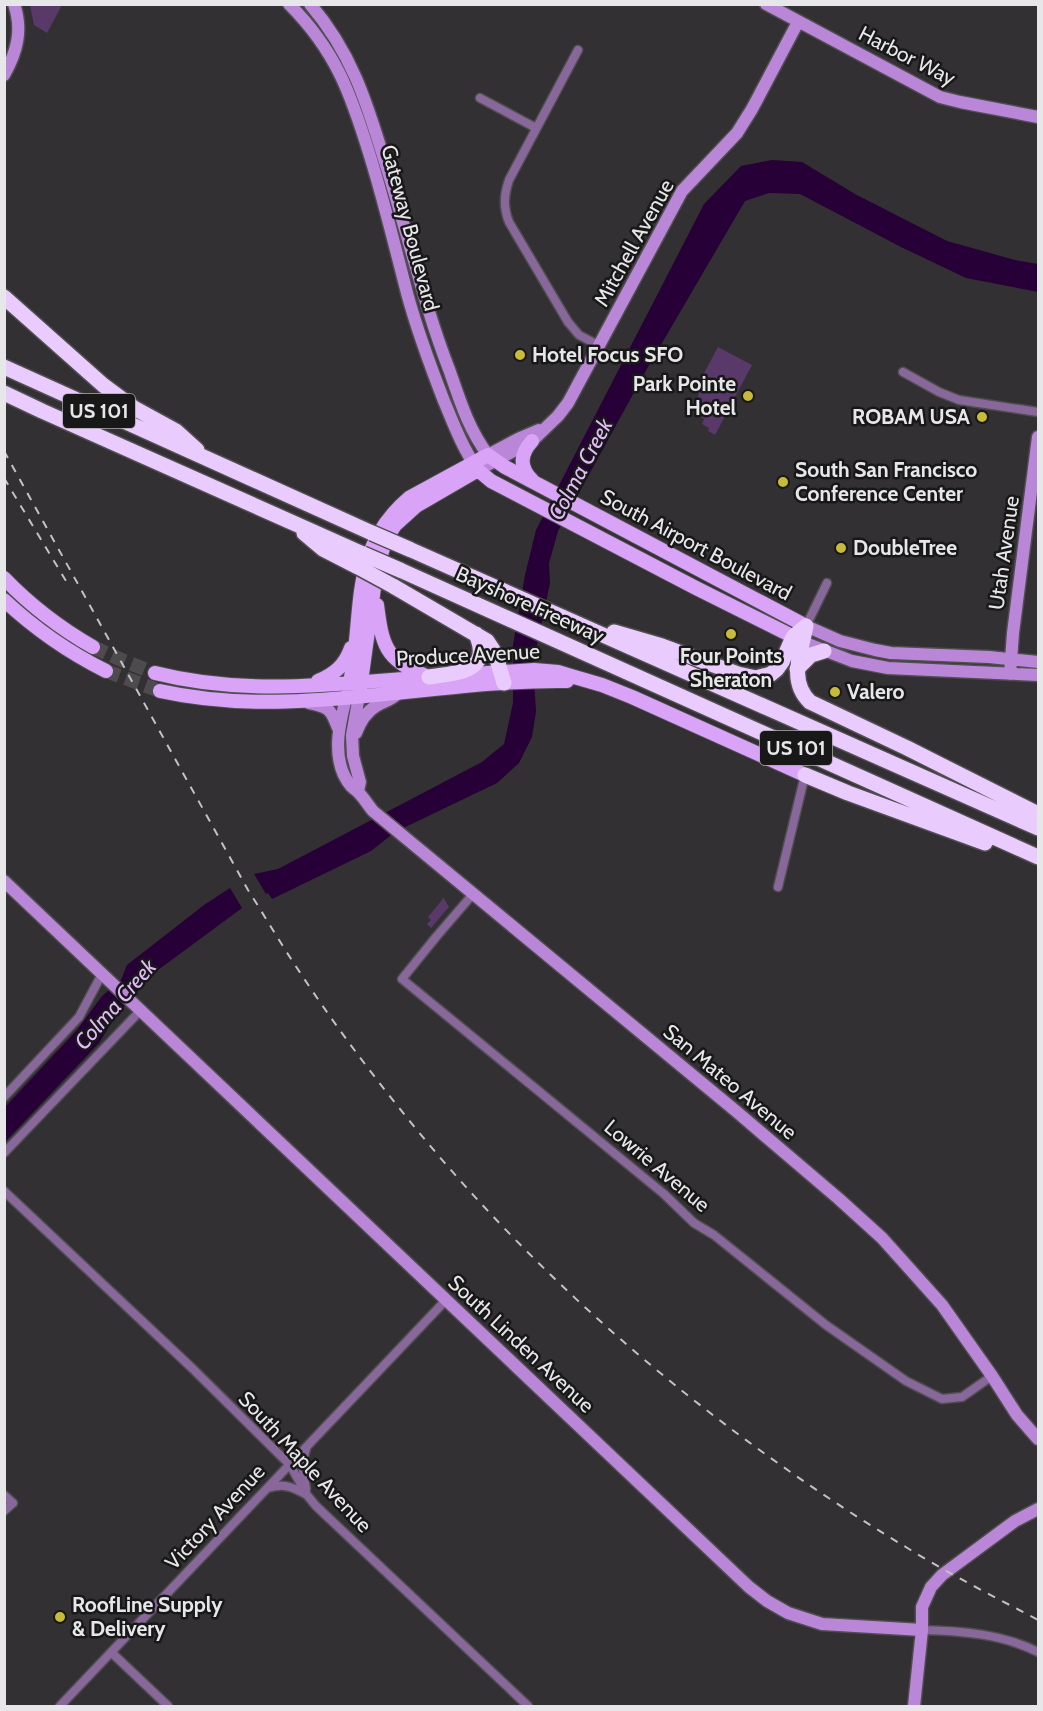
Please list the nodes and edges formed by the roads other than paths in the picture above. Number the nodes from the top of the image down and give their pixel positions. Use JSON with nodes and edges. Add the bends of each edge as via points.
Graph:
{"nodes":[{"id":1,"x":14,"y":4,"type":"edge"},
{"id":2,"x":289,"y":4,"type":"edge"},
{"id":3,"x":310,"y":4,"type":"edge"},
{"id":4,"x":766,"y":4,"type":"edge"},
{"id":5,"x":798,"y":22,"type":"junction"},
{"id":6,"x":578,"y":50,"type":"dead end"},
{"id":7,"x":4,"y":75,"type":"edge"},
{"id":8,"x":480,"y":98,"type":"dead end"},
{"id":9,"x":1038,"y":117,"type":"edge"},
{"id":10,"x":537,"y":128,"type":"junction"},
{"id":11,"x":4,"y":297,"type":"edge"},
{"id":12,"x":600,"y":346,"type":"junction"},
{"id":13,"x":4,"y":368,"type":"edge"},
{"id":14,"x":903,"y":372,"type":"dead end"},
{"id":15,"x":4,"y":393,"type":"edge"},
{"id":16,"x":1038,"y":412,"type":"edge"},
{"id":17,"x":548,"y":426,"type":"junction"},
{"id":18,"x":1038,"y":437,"type":"edge"},
{"id":19,"x":178,"y":440,"type":"junction"},
{"id":20,"x":532,"y":441,"type":"junction"},
{"id":21,"x":492,"y":458,"type":"junction"},
{"id":22,"x":475,"y":466,"type":"junction"},
{"id":23,"x":538,"y":484,"type":"junction"},
{"id":24,"x":361,"y":560,"type":"junction"},
{"id":25,"x":4,"y":578,"type":"edge"},
{"id":26,"x":827,"y":583,"type":"dead end"},
{"id":27,"x":375,"y":585,"type":"junction"},
{"id":28,"x":4,"y":600,"type":"edge"},
{"id":29,"x":557,"y":615,"type":"junction"},
{"id":30,"x":357,"y":628,"type":"junction"},
{"id":31,"x":476,"y":634,"type":"junction"},
{"id":32,"x":800,"y":635,"type":"junction"},
{"id":33,"x":93,"y":647,"type":"tunnel mouth"},
{"id":34,"x":824,"y":651,"type":"junction"},
{"id":35,"x":1011,"y":660,"type":"junction"},
{"id":36,"x":1038,"y":662,"type":"edge"},
{"id":37,"x":797,"y":669,"type":"junction"},
{"id":38,"x":106,"y":671,"type":"tunnel mouth"},
{"id":39,"x":155,"y":673,"type":"tunnel mouth"},
{"id":40,"x":1010,"y":674,"type":"junction"},
{"id":41,"x":1038,"y":675,"type":"edge"},
{"id":42,"x":429,"y":677,"type":"junction"},
{"id":43,"x":506,"y":677,"type":"junction"},
{"id":44,"x":356,"y":682,"type":"junction"},
{"id":45,"x":292,"y":686,"type":"junction"},
{"id":46,"x":160,"y":691,"type":"tunnel mouth"},
{"id":47,"x":397,"y":694,"type":"junction"},
{"id":48,"x":353,"y":697,"type":"junction"},
{"id":49,"x":302,"y":701,"type":"junction"},
{"id":50,"x":338,"y":729,"type":"junction"},
{"id":51,"x":352,"y":747,"type":"junction"},
{"id":52,"x":805,"y":775,"type":"junction"},
{"id":53,"x":358,"y":791,"type":"junction"},
{"id":54,"x":1038,"y":814,"type":"edge"},
{"id":55,"x":1038,"y":828,"type":"edge"},
{"id":56,"x":1038,"y":859,"type":"edge"},
{"id":57,"x":4,"y":881,"type":"edge"},
{"id":58,"x":778,"y":887,"type":"dead end"},
{"id":59,"x":473,"y":894,"type":"junction"},
{"id":60,"x":106,"y":977,"type":"junction"},
{"id":61,"x":138,"y":1007,"type":"junction"},
{"id":62,"x":4,"y":1097,"type":"edge"},
{"id":63,"x":4,"y":1153,"type":"edge"},
{"id":64,"x":4,"y":1191,"type":"edge"},
{"id":65,"x":446,"y":1300,"type":"junction"},
{"id":66,"x":992,"y":1376,"type":"junction"},
{"id":67,"x":1038,"y":1439,"type":"edge"},
{"id":68,"x":306,"y":1448,"type":"junction"},
{"id":69,"x":290,"y":1465,"type":"junction"},
{"id":70,"x":268,"y":1488,"type":"junction"},
{"id":71,"x":4,"y":1495,"type":"edge"},
{"id":72,"x":307,"y":1495,"type":"junction"},
{"id":73,"x":1038,"y":1509,"type":"edge"},
{"id":74,"x":4,"y":1511,"type":"edge"},
{"id":75,"x":922,"y":1630,"type":"junction"},
{"id":76,"x":1038,"y":1652,"type":"edge"},
{"id":77,"x":112,"y":1653,"type":"junction"},
{"id":78,"x":60,"y":1707,"type":"edge"},
{"id":79,"x":168,"y":1707,"type":"edge"},
{"id":80,"x":528,"y":1707,"type":"edge"},
{"id":81,"x":914,"y":1707,"type":"edge"}],
"edges":[{"from":1,"to":7,"type":"street","via":[[18,37],[15,54]]},
{"from":2,"to":22,"type":"street","name":"Gateway Boulevard","via":[[328,52],[349,91],[384,199],[425,351]]},
{"from":3,"to":21,"type":"street","name":"Gateway Boulevard","via":[[339,44],[361,87],[435,335],[471,427]]},
{"from":4,"to":5,"type":"street","name":"Harbor Way"},
{"from":5,"to":9,"type":"street","name":"Harbor Way","via":[[940,97]]},
{"from":5,"to":12,"type":"street","name":"Mitchell Avenue","via":[[737,133],[682,191]]},
{"from":6,"to":10,"type":"street"},
{"from":8,"to":10,"type":"street"},
{"from":10,"to":12,"type":"street","via":[[505,190],[505,213],[568,322],[579,335]]},
{"from":11,"to":19,"type":"highway","via":[[103,386]]},
{"from":12,"to":17,"type":"street","name":"Mitchell Avenue","via":[[568,403]]},
{"from":13,"to":19,"type":"highway","number":"US 101"},
{"from":14,"to":16,"type":"street","via":[[959,400]]},
{"from":15,"to":24,"type":"highway","number":"US 101","via":[[292,523],[323,549]]},
{"from":17,"to":20,"type":"street","name":"Mitchell Avenue"},
{"from":17,"to":21,"type":"street","name":"Mitchell Avenue","via":[[518,439]]},
{"from":18,"to":35,"type":"street","name":"Utah Avenue"},
{"from":19,"to":29,"type":"highway","name":"Bayshore Freeway","number":"US 101","bridge":true,"via":[[215,463]]},
{"from":20,"to":21,"type":"street","name":"Mitchell Avenue"},
{"from":20,"to":23,"type":"main road","via":[[522,455],[522,463]]},
{"from":21,"to":22,"type":"main road"},
{"from":21,"to":23,"type":"main road","name":"South Airport Boulevard"},
{"from":22,"to":27,"type":"main road","via":[[395,525],[382,550]]},
{"from":22,"to":30,"type":"main road","via":[[410,498],[379,531],[363,576]]},
{"from":22,"to":32,"type":"main road","name":"South Airport Boulevard","via":[[491,481],[578,527]]},
{"from":23,"to":32,"type":"main road","name":"South Airport Boulevard"},
{"from":24,"to":31,"type":"highway","bridge":true,"via":[[393,586]]},
{"from":24,"to":56,"type":"highway","name":"Bayshore Freeway","number":"US 101","bridge":true,"via":[[400,570]]},
{"from":25,"to":33,"type":"main road","via":[[40,612]]},
{"from":26,"to":32,"type":"street"},
{"from":27,"to":42,"type":"main road","via":[[381,632],[389,652],[402,665]]},
{"from":27,"to":44,"type":"main road"},
{"from":28,"to":38,"type":"main road","via":[[51,639]]},
{"from":29,"to":32,"type":"highway","via":[[756,678],[777,669]]},
{"from":29,"to":55,"type":"highway","name":"Bayshore Freeway","number":"US 101"},
{"from":30,"to":44,"type":"main road"},
{"from":30,"to":45,"type":"main road","via":[[349,655],[338,670],[318,681]]},
{"from":31,"to":42,"type":"highway","via":[[481,653],[470,669]]},
{"from":31,"to":43,"type":"highway","via":[[491,647]]},
{"from":32,"to":34,"type":"street","name":"South Airport Boulevard"},
{"from":32,"to":35,"type":"street","name":"South Airport Boulevard","via":[[891,653]]},
{"from":32,"to":37,"type":"highway"},
{"from":34,"to":37,"type":"highway","via":[[811,655]]},
{"from":34,"to":40,"type":"street","name":"South Airport Boulevard","via":[[888,668]]},
{"from":35,"to":36,"type":"street","name":"South Airport Boulevard"},
{"from":35,"to":40,"type":"street","name":"Utah Avenue"},
{"from":37,"to":54,"type":"highway","via":[[800,690],[810,702]]},
{"from":39,"to":45,"type":"main road","via":[[230,686]]},
{"from":40,"to":41,"type":"street","name":"South Airport Boulevard"},
{"from":42,"to":43,"type":"main road","name":"Produce Avenue"},
{"from":42,"to":44,"type":"main road","name":"Produce Avenue"},
{"from":43,"to":47,"type":"main road","name":"Produce Avenue"},
{"from":43,"to":52,"type":"main road","name":"Produce Avenue","via":[[587,681],[632,697]]},
{"from":44,"to":45,"type":"main road","name":"Produce Avenue"},
{"from":44,"to":48,"type":"main road"},
{"from":46,"to":49,"type":"main road","name":"Produce Avenue","via":[[228,701]]},
{"from":47,"to":48,"type":"main road","name":"Produce Avenue"},
{"from":47,"to":51,"type":"street","via":[[367,713]]},
{"from":48,"to":49,"type":"main road","name":"Produce Avenue"},
{"from":48,"to":50,"type":"street","name":"San Mateo Avenue"},
{"from":48,"to":51,"type":"street"},
{"from":49,"to":50,"type":"street","via":[[330,710]]},
{"from":50,"to":53,"type":"street","name":"San Mateo Avenue","via":[[339,759],[351,786]]},
{"from":51,"to":53,"type":"street","via":[[360,782]]},
{"from":52,"to":56,"type":"highway"},
{"from":52,"to":58,"type":"street"},
{"from":53,"to":59,"type":"street","name":"San Mateo Avenue","via":[[378,815]]},
{"from":57,"to":60,"type":"street","name":"South Linden Avenue"},
{"from":59,"to":66,"type":"street","name":"San Mateo Avenue","via":[[880,1236],[942,1305]]},
{"from":59,"to":66,"type":"street","name":"Lowrie Avenue","via":[[402,979],[664,1194],[694,1223],[906,1381],[942,1399],[962,1397]]},
{"from":60,"to":61,"type":"street","name":"South Linden Avenue"},
{"from":60,"to":62,"type":"street","via":[[79,1017]]},
{"from":61,"to":63,"type":"street"},
{"from":61,"to":65,"type":"street","name":"South Linden Avenue"},
{"from":64,"to":69,"type":"street","name":"South Maple Avenue"},
{"from":65,"to":68,"type":"street","name":"Victory Avenue"},
{"from":65,"to":75,"type":"street","name":"South Linden Avenue","via":[[767,1601],[822,1624]]},
{"from":66,"to":67,"type":"street","name":"San Mateo Avenue"},
{"from":68,"to":69,"type":"street","name":"Victory Avenue"},
{"from":68,"to":72,"type":"street","via":[[302,1464]]},
{"from":69,"to":70,"type":"street","name":"Victory Avenue"},
{"from":69,"to":72,"type":"street","name":"South Maple Avenue"},
{"from":70,"to":72,"type":"street","via":[[285,1486]]},
{"from":70,"to":77,"type":"street","name":"Victory Avenue"},
{"from":71,"to":74,"type":"street","via":[[13,1503]]},
{"from":72,"to":80,"type":"street","name":"South Maple Avenue"},
{"from":73,"to":75,"type":"street","via":[[1015,1521],[942,1575],[922,1607]]},
{"from":75,"to":76,"type":"street","via":[[994,1636]]},
{"from":75,"to":81,"type":"street"},
{"from":77,"to":78,"type":"street","name":"Victory Avenue"},
{"from":77,"to":79,"type":"street"}]}
